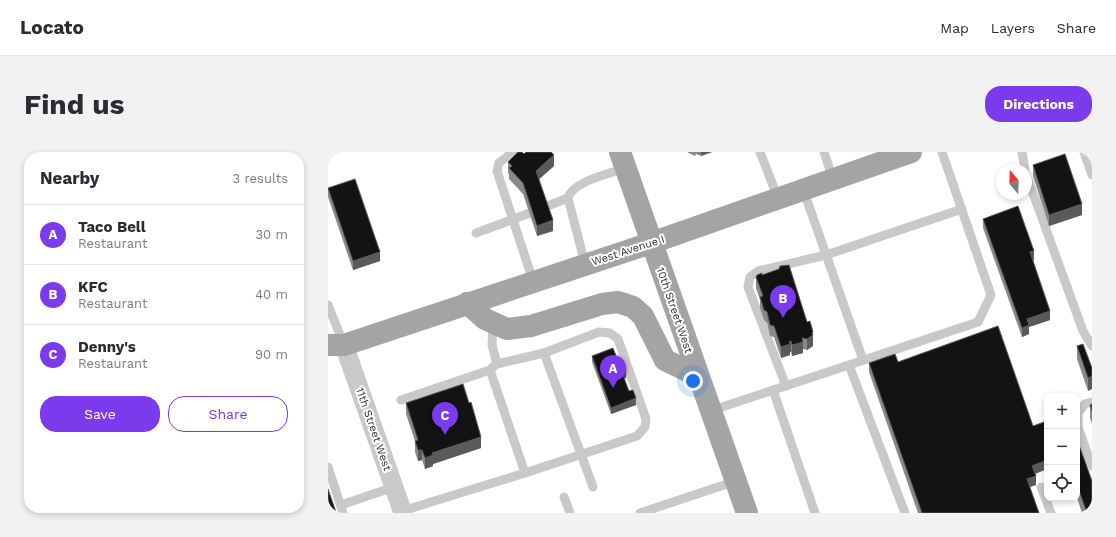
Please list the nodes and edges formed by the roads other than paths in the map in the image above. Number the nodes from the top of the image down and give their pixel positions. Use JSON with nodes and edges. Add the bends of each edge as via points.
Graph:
{"nodes":[{"id":1,"x":513,"y":152,"type":"edge"},
{"id":2,"x":760,"y":152,"type":"edge"},
{"id":3,"x":824,"y":152,"type":"edge"},
{"id":4,"x":911,"y":152,"type":"edge"},
{"id":5,"x":942,"y":152,"type":"edge"},
{"id":6,"x":1022,"y":152,"type":"edge"},
{"id":7,"x":1084,"y":152,"type":"edge"},
{"id":8,"x":622,"y":160,"type":"edge"},
{"id":9,"x":1024,"y":164,"type":"edge"},
{"id":10,"x":1092,"y":175,"type":"edge"},
{"id":11,"x":833,"y":179,"type":"junction"},
{"id":12,"x":803,"y":190,"type":"junction"},
{"id":13,"x":1032,"y":191,"type":"edge"},
{"id":14,"x":568,"y":198,"type":"junction"},
{"id":15,"x":778,"y":198,"type":"junction"},
{"id":16,"x":545,"y":207,"type":"edge"},
{"id":17,"x":962,"y":208,"type":"junction"},
{"id":18,"x":530,"y":213,"type":"edge"},
{"id":19,"x":513,"y":219,"type":"junction"},
{"id":20,"x":476,"y":232,"type":"dead end"},
{"id":21,"x":651,"y":243,"type":"junction"},
{"id":22,"x":826,"y":255,"type":"junction"},
{"id":23,"x":585,"y":264,"type":"junction"},
{"id":24,"x":533,"y":281,"type":"junction"},
{"id":25,"x":467,"y":303,"type":"junction"},
{"id":26,"x":328,"y":305,"type":"edge"},
{"id":27,"x":493,"y":323,"type":"junction"},
{"id":28,"x":1092,"y":346,"type":"edge"},
{"id":29,"x":333,"y":349,"type":"edge"},
{"id":30,"x":544,"y":353,"type":"junction"},
{"id":31,"x":863,"y":360,"type":"junction"},
{"id":32,"x":849,"y":365,"type":"junction"},
{"id":33,"x":493,"y":367,"type":"junction"},
{"id":34,"x":698,"y":376,"type":"junction"},
{"id":35,"x":786,"y":386,"type":"junction"},
{"id":36,"x":774,"y":390,"type":"junction"},
{"id":37,"x":402,"y":400,"type":"dead end"},
{"id":38,"x":1092,"y":402,"type":"edge"},
{"id":39,"x":710,"y":411,"type":"junction"},
{"id":40,"x":580,"y":454,"type":"junction"},
{"id":41,"x":1092,"y":466,"type":"edge"},
{"id":42,"x":328,"y":467,"type":"edge"},
{"id":43,"x":525,"y":472,"type":"junction"},
{"id":44,"x":736,"y":481,"type":"junction"},
{"id":45,"x":394,"y":487,"type":"junction"},
{"id":46,"x":593,"y":487,"type":"dead end"},
{"id":47,"x":1041,"y":487,"type":"dead end"},
{"id":48,"x":564,"y":497,"type":"dead end"},
{"id":49,"x":342,"y":509,"type":"edge"},
{"id":50,"x":402,"y":512,"type":"edge"},
{"id":51,"x":570,"y":513,"type":"edge"},
{"id":52,"x":640,"y":513,"type":"edge"},
{"id":53,"x":747,"y":513,"type":"edge"},
{"id":54,"x":815,"y":513,"type":"edge"},
{"id":55,"x":905,"y":513,"type":"edge"},
{"id":56,"x":1051,"y":513,"type":"edge"}],
"edges":[{"from":1,"to":19,"type":"lane","via":[[503,158],[497,167]]},
{"from":2,"to":15,"type":"lane"},
{"from":3,"to":11,"type":"lane"},
{"from":4,"to":11,"type":"main road","name":"West Avenue I"},
{"from":5,"to":17,"type":"lane"},
{"from":6,"to":9,"type":"lane"},
{"from":7,"to":10,"type":"lane"},
{"from":8,"to":14,"type":"lane","via":[[580,185]]},
{"from":8,"to":21,"type":"main road","name":"10th Street West"},
{"from":11,"to":12,"type":"main road","name":"West Avenue I"},
{"from":12,"to":15,"type":"main road","name":"West Avenue I"},
{"from":12,"to":22,"type":"lane"},
{"from":13,"to":28,"type":"lane","via":[[1083,331]]},
{"from":14,"to":16,"type":"lane"},
{"from":14,"to":23,"type":"lane"},
{"from":15,"to":21,"type":"main road","name":"West Avenue I"},
{"from":17,"to":22,"type":"lane"},
{"from":17,"to":31,"type":"lane","via":[[991,294],[978,322]]},
{"from":18,"to":19,"type":"lane"},
{"from":19,"to":20,"type":"lane"},
{"from":19,"to":24,"type":"lane"},
{"from":21,"to":23,"type":"main road","name":"West Avenue I"},
{"from":21,"to":34,"type":"main road","name":"10th Street West"},
{"from":22,"to":31,"type":"lane"},
{"from":22,"to":35,"type":"lane","via":[[758,271],[750,276],[748,287]]},
{"from":23,"to":24,"type":"main road","name":"West Avenue I"},
{"from":24,"to":25,"type":"main road","name":"West Avenue I"},
{"from":25,"to":27,"type":"main road"},
{"from":25,"to":29,"type":"main road","name":"West Avenue I"},
{"from":26,"to":29,"type":"lane"},
{"from":27,"to":33,"type":"lane"},
{"from":27,"to":34,"type":"main road","via":[[507,329],[531,326],[602,304],[618,302],[633,307],[643,316],[665,360]]},
{"from":29,"to":45,"type":"street","name":"11th Street West"},
{"from":30,"to":33,"type":"lane"},
{"from":30,"to":40,"type":"lane"},
{"from":30,"to":40,"type":"lane","via":[[599,332],[610,333],[618,339],[646,419],[645,427],[637,436]]},
{"from":31,"to":32,"type":"lane"},
{"from":32,"to":35,"type":"lane"},
{"from":32,"to":55,"type":"lane"},
{"from":33,"to":37,"type":"lane"},
{"from":33,"to":43,"type":"lane"},
{"from":34,"to":39,"type":"main road","name":"10th Street West"},
{"from":35,"to":36,"type":"lane"},
{"from":36,"to":39,"type":"lane"},
{"from":36,"to":54,"type":"lane"},
{"from":38,"to":41,"type":"lane","via":[[1085,404],[1078,413],[1078,427]]},
{"from":39,"to":44,"type":"main road","name":"10th Street West"},
{"from":40,"to":43,"type":"lane"},
{"from":40,"to":46,"type":"lane"},
{"from":42,"to":49,"type":"lane"},
{"from":43,"to":50,"type":"lane"},
{"from":44,"to":52,"type":"lane"},
{"from":44,"to":53,"type":"main road","name":"10th Street West"},
{"from":45,"to":49,"type":"lane"},
{"from":45,"to":50,"type":"street","name":"11th Street West"},
{"from":47,"to":56,"type":"lane"},
{"from":48,"to":51,"type":"lane"}]}
